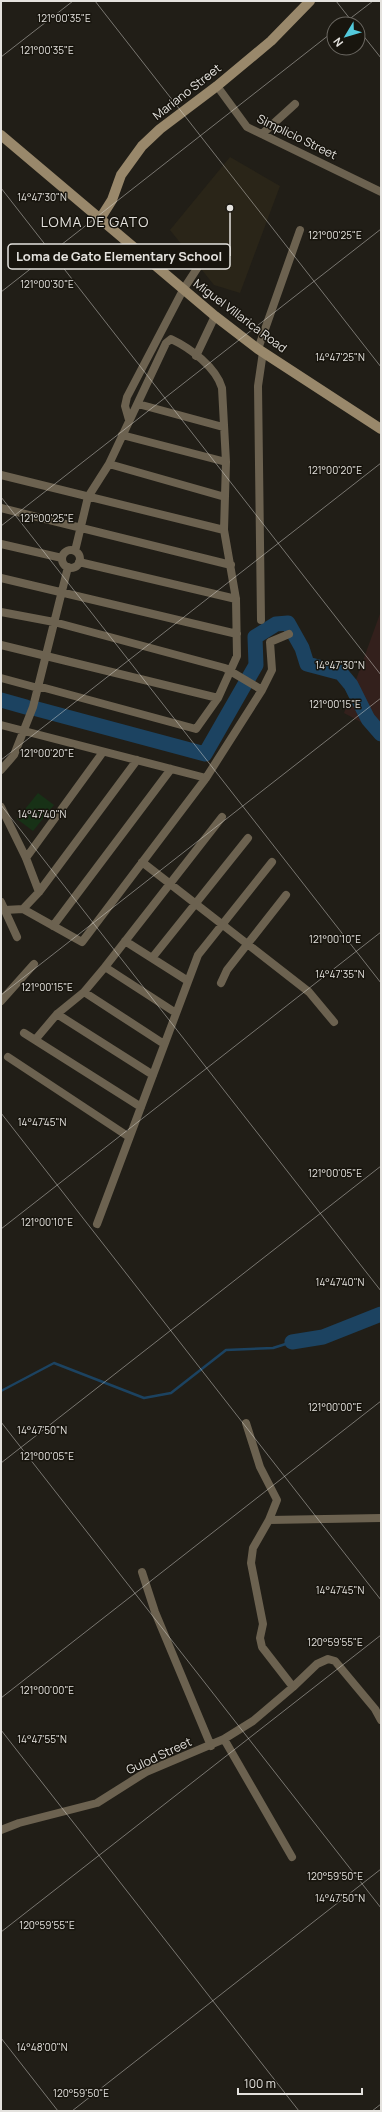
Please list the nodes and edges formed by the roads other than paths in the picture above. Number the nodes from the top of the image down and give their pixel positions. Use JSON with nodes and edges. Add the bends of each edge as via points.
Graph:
{"nodes":[{"id":1,"x":310,"y":1,"type":"edge"},
{"id":2,"x":217,"y":86,"type":"junction"},
{"id":3,"x":295,"y":104,"type":"dead end"},
{"id":4,"x":262,"y":134,"type":"junction"},
{"id":5,"x":1,"y":135,"type":"edge"},
{"id":6,"x":381,"y":192,"type":"edge"},
{"id":7,"x":100,"y":219,"type":"junction"},
{"id":8,"x":300,"y":230,"type":"dead end"},
{"id":9,"x":198,"y":267,"type":"dead end"},
{"id":10,"x":182,"y":290,"type":"junction"},
{"id":11,"x":215,"y":316,"type":"junction"},
{"id":12,"x":261,"y":350,"type":"junction"},
{"id":13,"x":196,"y":356,"type":"junction"},
{"id":14,"x":138,"y":404,"type":"junction"},
{"id":15,"x":129,"y":420,"type":"junction"},
{"id":16,"x":223,"y":427,"type":"junction"},
{"id":17,"x":381,"y":429,"type":"edge"},
{"id":18,"x":122,"y":435,"type":"junction"},
{"id":19,"x":226,"y":462,"type":"junction"},
{"id":20,"x":109,"y":464,"type":"junction"},
{"id":21,"x":1,"y":475,"type":"edge"},
{"id":22,"x":88,"y":497,"type":"junction"},
{"id":23,"x":225,"y":497,"type":"junction"},
{"id":24,"x":1,"y":508,"type":"edge"},
{"id":25,"x":80,"y":529,"type":"junction"},
{"id":26,"x":224,"y":530,"type":"junction"},
{"id":27,"x":1,"y":544,"type":"edge"},
{"id":28,"x":75,"y":551,"type":"junction"},
{"id":29,"x":62,"y":558,"type":"junction"},
{"id":30,"x":79,"y":562,"type":"junction"},
{"id":31,"x":231,"y":565,"type":"junction"},
{"id":32,"x":68,"y":567,"type":"junction"},
{"id":33,"x":1,"y":578,"type":"edge"},
{"id":34,"x":63,"y":591,"type":"junction"},
{"id":35,"x":236,"y":599,"type":"junction"},
{"id":36,"x":1,"y":612,"type":"edge"},
{"id":37,"x":261,"y":620,"type":"dead end"},
{"id":38,"x":54,"y":622,"type":"junction"},
{"id":39,"x":237,"y":634,"type":"junction"},
{"id":40,"x":289,"y":634,"type":"dead end"},
{"id":41,"x":1,"y":645,"type":"edge"},
{"id":42,"x":45,"y":654,"type":"junction"},
{"id":43,"x":231,"y":671,"type":"junction"},
{"id":44,"x":1,"y":678,"type":"edge"},
{"id":45,"x":38,"y":688,"type":"junction"},
{"id":46,"x":262,"y":690,"type":"junction"},
{"id":47,"x":218,"y":698,"type":"junction"},
{"id":48,"x":1,"y":725,"type":"edge"},
{"id":49,"x":24,"y":732,"type":"junction"},
{"id":50,"x":103,"y":752,"type":"junction"},
{"id":51,"x":136,"y":760,"type":"junction"},
{"id":52,"x":171,"y":769,"type":"junction"},
{"id":53,"x":1,"y":770,"type":"edge"},
{"id":54,"x":206,"y":778,"type":"junction"},
{"id":55,"x":1,"y":807,"type":"edge"},
{"id":56,"x":222,"y":817,"type":"dead end"},
{"id":57,"x":248,"y":838,"type":"dead end"},
{"id":58,"x":26,"y":858,"type":"junction"},
{"id":59,"x":142,"y":862,"type":"junction"},
{"id":60,"x":272,"y":862,"type":"dead end"},
{"id":61,"x":170,"y":883,"type":"junction"},
{"id":62,"x":39,"y":892,"type":"junction"},
{"id":63,"x":286,"y":895,"type":"dead end"},
{"id":64,"x":196,"y":904,"type":"junction"},
{"id":65,"x":3,"y":906,"type":"edge"},
{"id":66,"x":23,"y":909,"type":"junction"},
{"id":67,"x":223,"y":924,"type":"junction"},
{"id":68,"x":53,"y":926,"type":"junction"},
{"id":69,"x":17,"y":937,"type":"dead end"},
{"id":70,"x":125,"y":941,"type":"junction"},
{"id":71,"x":248,"y":944,"type":"junction"},
{"id":72,"x":152,"y":958,"type":"junction"},
{"id":73,"x":34,"y":964,"type":"dead end"},
{"id":74,"x":105,"y":967,"type":"junction"},
{"id":75,"x":188,"y":981,"type":"junction"},
{"id":76,"x":221,"y":983,"type":"dead end"},
{"id":77,"x":84,"y":992,"type":"junction"},
{"id":78,"x":2,"y":1000,"type":"edge"},
{"id":79,"x":176,"y":1013,"type":"junction"},
{"id":80,"x":57,"y":1014,"type":"junction"},
{"id":81,"x":334,"y":1022,"type":"dead end"},
{"id":82,"x":24,"y":1033,"type":"dead end"},
{"id":83,"x":36,"y":1040,"type":"junction"},
{"id":84,"x":164,"y":1044,"type":"junction"},
{"id":85,"x":8,"y":1057,"type":"dead end"},
{"id":86,"x":153,"y":1075,"type":"junction"},
{"id":87,"x":141,"y":1107,"type":"junction"},
{"id":88,"x":129,"y":1137,"type":"junction"},
{"id":89,"x":97,"y":1224,"type":"dead end"},
{"id":90,"x":246,"y":1423,"type":"dead end"},
{"id":91,"x":381,"y":1518,"type":"edge"},
{"id":92,"x":269,"y":1520,"type":"junction"},
{"id":93,"x":142,"y":1572,"type":"dead end"},
{"id":94,"x":293,"y":1687,"type":"junction"},
{"id":95,"x":381,"y":1720,"type":"edge"},
{"id":96,"x":224,"y":1739,"type":"junction"},
{"id":97,"x":211,"y":1746,"type":"junction"},
{"id":98,"x":1,"y":1830,"type":"edge"},
{"id":99,"x":292,"y":1857,"type":"dead end"}],
"edges":[{"from":1,"to":2,"type":"main road","name":"Mariano Street","via":[[271,41]]},
{"from":2,"to":4,"type":"street","name":"Simplicio Street","via":[[247,127]]},
{"from":2,"to":7,"type":"main road","name":"Mariano Street","via":[[160,129],[142,146],[120,175],[112,200]]},
{"from":3,"to":4,"type":"street"},
{"from":4,"to":6,"type":"street","name":"Simplicio Street"},
{"from":5,"to":7,"type":"main road","name":"Miguel Villarica Road"},
{"from":7,"to":10,"type":"main road","name":"Miguel Villarica Road"},
{"from":8,"to":12,"type":"street"},
{"from":9,"to":10,"type":"street"},
{"from":10,"to":11,"type":"main road","name":"Miguel Villarica Road"},
{"from":10,"to":15,"type":"street","via":[[127,397],[125,406]]},
{"from":11,"to":12,"type":"main road","name":"Miguel Villarica Road"},
{"from":11,"to":13,"type":"street"},
{"from":12,"to":17,"type":"main road","name":"Miguel Villarica Road"},
{"from":12,"to":37,"type":"street","via":[[258,386]]},
{"from":13,"to":14,"type":"street","via":[[171,339],[166,343]]},
{"from":13,"to":16,"type":"street","via":[[219,378],[222,388]]},
{"from":14,"to":15,"type":"street"},
{"from":14,"to":16,"type":"street"},
{"from":15,"to":18,"type":"street"},
{"from":16,"to":19,"type":"street"},
{"from":18,"to":19,"type":"street"},
{"from":18,"to":20,"type":"street"},
{"from":19,"to":23,"type":"street"},
{"from":20,"to":22,"type":"street"},
{"from":20,"to":23,"type":"street"},
{"from":21,"to":22,"type":"street"},
{"from":22,"to":25,"type":"street"},
{"from":22,"to":26,"type":"street"},
{"from":23,"to":26,"type":"street"},
{"from":24,"to":25,"type":"street"},
{"from":25,"to":28,"type":"street"},
{"from":25,"to":31,"type":"street"},
{"from":26,"to":31,"type":"street"},
{"from":27,"to":29,"type":"street"},
{"from":28,"to":29,"type":"street","via":[[67,551]]},
{"from":28,"to":30,"type":"street","via":[[79,556]]},
{"from":29,"to":32,"type":"street"},
{"from":30,"to":32,"type":"street"},
{"from":30,"to":35,"type":"street"},
{"from":31,"to":35,"type":"street"},
{"from":32,"to":34,"type":"street"},
{"from":33,"to":34,"type":"street"},
{"from":34,"to":38,"type":"street"},
{"from":34,"to":39,"type":"street"},
{"from":35,"to":39,"type":"street"},
{"from":36,"to":38,"type":"street"},
{"from":38,"to":42,"type":"street"},
{"from":38,"to":43,"type":"street"},
{"from":39,"to":43,"type":"street","via":[[237,656]]},
{"from":40,"to":46,"type":"street","via":[[270,642],[272,670]]},
{"from":41,"to":42,"type":"street"},
{"from":42,"to":45,"type":"street"},
{"from":42,"to":47,"type":"street"},
{"from":43,"to":46,"type":"street"},
{"from":43,"to":47,"type":"street"},
{"from":44,"to":45,"type":"street"},
{"from":45,"to":47,"type":"street","via":[[196,729]]},
{"from":45,"to":49,"type":"street"},
{"from":46,"to":54,"type":"street"},
{"from":48,"to":49,"type":"street"},
{"from":49,"to":50,"type":"street"},
{"from":49,"to":53,"type":"street","via":[[14,755]]},
{"from":50,"to":51,"type":"street"},
{"from":50,"to":58,"type":"street"},
{"from":51,"to":52,"type":"street"},
{"from":51,"to":62,"type":"street"},
{"from":52,"to":54,"type":"street"},
{"from":52,"to":68,"type":"street"},
{"from":54,"to":59,"type":"street"},
{"from":55,"to":58,"type":"street"},
{"from":56,"to":61,"type":"street"},
{"from":57,"to":64,"type":"street"},
{"from":58,"to":62,"type":"street"},
{"from":59,"to":61,"type":"street"},
{"from":59,"to":68,"type":"street","via":[[82,942]]},
{"from":60,"to":67,"type":"street"},
{"from":61,"to":64,"type":"street"},
{"from":61,"to":70,"type":"street"},
{"from":62,"to":66,"type":"street"},
{"from":63,"to":71,"type":"street"},
{"from":64,"to":67,"type":"street"},
{"from":64,"to":72,"type":"street"},
{"from":65,"to":66,"type":"street"},
{"from":65,"to":69,"type":"street"},
{"from":66,"to":68,"type":"street"},
{"from":67,"to":71,"type":"street"},
{"from":67,"to":75,"type":"street","via":[[198,955]]},
{"from":70,"to":72,"type":"street"},
{"from":70,"to":74,"type":"street"},
{"from":71,"to":76,"type":"street","via":[[227,970]]},
{"from":71,"to":81,"type":"street","via":[[309,992]]},
{"from":72,"to":75,"type":"street"},
{"from":73,"to":78,"type":"street"},
{"from":74,"to":77,"type":"street"},
{"from":74,"to":79,"type":"street"},
{"from":75,"to":79,"type":"street"},
{"from":77,"to":80,"type":"street"},
{"from":77,"to":84,"type":"street"},
{"from":79,"to":84,"type":"street"},
{"from":80,"to":83,"type":"street"},
{"from":80,"to":86,"type":"street"},
{"from":82,"to":83,"type":"street"},
{"from":83,"to":87,"type":"street"},
{"from":84,"to":86,"type":"street"},
{"from":85,"to":88,"type":"street"},
{"from":86,"to":87,"type":"street"},
{"from":87,"to":88,"type":"street"},
{"from":88,"to":89,"type":"street"},
{"from":90,"to":92,"type":"street","via":[[260,1467],[277,1500]]},
{"from":91,"to":92,"type":"street"},
{"from":92,"to":94,"type":"street","via":[[253,1548],[251,1562],[263,1624],[260,1638],[262,1647]]},
{"from":93,"to":97,"type":"street","via":[[155,1612]]},
{"from":94,"to":95,"type":"street","name":"Gulod Street","via":[[317,1664],[328,1659],[335,1661],[375,1709]]},
{"from":94,"to":96,"type":"street","name":"Gulod Street","via":[[253,1721]]},
{"from":96,"to":97,"type":"street","name":"Gulod Street"},
{"from":96,"to":99,"type":"street"},
{"from":97,"to":98,"type":"street","name":"Gulod Street","via":[[146,1772],[97,1803],[19,1822]]}]}
